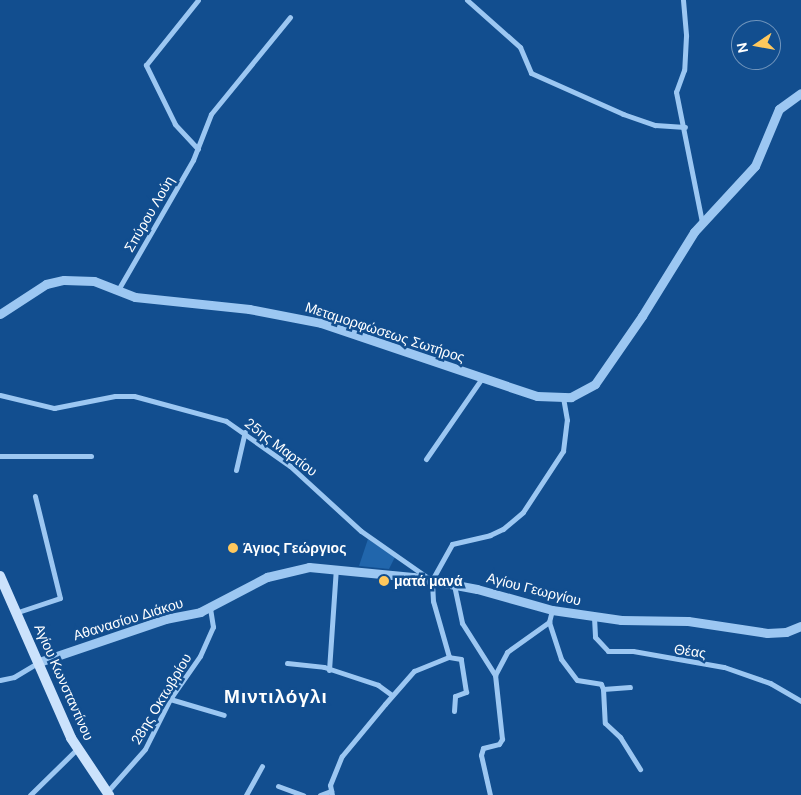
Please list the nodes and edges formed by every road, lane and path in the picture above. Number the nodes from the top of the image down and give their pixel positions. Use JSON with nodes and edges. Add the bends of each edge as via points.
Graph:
{"nodes":[{"id":1,"x":198,"y":0,"type":"edge"},
{"id":2,"x":467,"y":0,"type":"edge"},
{"id":3,"x":683,"y":0,"type":"edge"},
{"id":4,"x":290,"y":17,"type":"dead end"},
{"id":5,"x":801,"y":93,"type":"edge"},
{"id":6,"x":685,"y":127,"type":"junction"},
{"id":7,"x":198,"y":149,"type":"junction"},
{"id":8,"x":702,"y":222,"type":"junction"},
{"id":9,"x":118,"y":290,"type":"junction"},
{"id":10,"x":0,"y":314,"type":"edge"},
{"id":11,"x":482,"y":378,"type":"junction"},
{"id":12,"x":0,"y":395,"type":"edge"},
{"id":13,"x":563,"y":398,"type":"junction"},
{"id":14,"x":245,"y":432,"type":"junction"},
{"id":15,"x":0,"y":456,"type":"edge"},
{"id":16,"x":91,"y":456,"type":"dead end"},
{"id":17,"x":426,"y":459,"type":"dead end"},
{"id":18,"x":236,"y":470,"type":"dead end"},
{"id":19,"x":35,"y":496,"type":"dead end"},
{"id":20,"x":336,"y":568,"type":"junction"},
{"id":21,"x":0,"y":576,"type":"edge"},
{"id":22,"x":432,"y":580,"type":"junction"},
{"id":23,"x":454,"y":585,"type":"junction"},
{"id":24,"x":210,"y":609,"type":"junction"},
{"id":25,"x":552,"y":610,"type":"junction"},
{"id":26,"x":18,"y":612,"type":"junction"},
{"id":27,"x":594,"y":617,"type":"junction"},
{"id":28,"x":549,"y":622,"type":"junction"},
{"id":29,"x":801,"y":626,"type":"edge"},
{"id":30,"x":449,"y":657,"type":"junction"},
{"id":31,"x":40,"y":662,"type":"junction"},
{"id":32,"x":287,"y":663,"type":"dead end"},
{"id":33,"x":329,"y":670,"type":"junction"},
{"id":34,"x":495,"y":675,"type":"junction"},
{"id":35,"x":0,"y":680,"type":"edge"},
{"id":36,"x":630,"y":687,"type":"dead end"},
{"id":37,"x":603,"y":688,"type":"junction"},
{"id":38,"x":392,"y":695,"type":"junction"},
{"id":39,"x":170,"y":699,"type":"junction"},
{"id":40,"x":801,"y":701,"type":"edge"},
{"id":41,"x":454,"y":711,"type":"dead end"},
{"id":42,"x":224,"y":715,"type":"dead end"},
{"id":43,"x":77,"y":749,"type":"junction"},
{"id":44,"x":262,"y":766,"type":"dead end"},
{"id":45,"x":640,"y":769,"type":"dead end"},
{"id":46,"x":278,"y":786,"type":"dead end"},
{"id":47,"x":108,"y":793,"type":"edge"},
{"id":48,"x":332,"y":793,"type":"edge"},
{"id":49,"x":30,"y":795,"type":"edge"},
{"id":50,"x":246,"y":795,"type":"edge"},
{"id":51,"x":303,"y":795,"type":"edge"},
{"id":52,"x":320,"y":795,"type":"edge"},
{"id":53,"x":490,"y":795,"type":"edge"}],
"edges":[{"from":1,"to":7,"type":"street","via":[[146,65],[150,79],[166,101],[175,124]]},
{"from":2,"to":6,"type":"street","via":[[520,46],[531,73],[623,114],[655,125]]},
{"from":3,"to":6,"type":"street","via":[[684,70],[676,92]]},
{"from":4,"to":7,"type":"street","name":"Σπύρου Λούη","via":[[212,114]]},
{"from":5,"to":8,"type":"street","via":[[779,109],[755,166]]},
{"from":6,"to":8,"type":"street"},
{"from":7,"to":9,"type":"street","name":"Σπύρου Λούη"},
{"from":8,"to":13,"type":"street","via":[[594,384],[580,394]]},
{"from":9,"to":10,"type":"street","name":"Μεταμορφώσεως Σωτήρος","via":[[84,280],[55,281],[36,288]]},
{"from":9,"to":11,"type":"street","name":"Μεταμορφώσεως Σωτήρος","via":[[135,297],[249,309],[321,323]]},
{"from":11,"to":13,"type":"street","name":"Μεταμορφώσεως Σωτήρος","via":[[537,396]]},
{"from":11,"to":17,"type":"street"},
{"from":12,"to":14,"type":"street","name":"25ης Μαρτίου","via":[[54,408],[115,396],[134,396],[217,418]]},
{"from":13,"to":22,"type":"street","via":[[567,420],[563,451],[523,512],[503,529],[490,535],[452,544]]},
{"from":14,"to":18,"type":"street"},
{"from":14,"to":22,"type":"street","name":"25ης Μαρτίου","via":[[305,478],[362,531]]},
{"from":15,"to":16,"type":"street"},
{"from":19,"to":26,"type":"street","via":[[60,598]]},
{"from":20,"to":22,"type":"street","name":"Αγίου Γεωργίου"},
{"from":20,"to":24,"type":"street","name":"Αγίου Γεωργίου","via":[[284,571]]},
{"from":20,"to":33,"type":"street"},
{"from":21,"to":26,"type":"main road","name":"Αγίου Κωνσταντίνου"},
{"from":22,"to":23,"type":"street","name":"Αγίου Γεωργίου"},
{"from":22,"to":30,"type":"street","via":[[433,601]]},
{"from":23,"to":25,"type":"street","name":"Αγίου Γεωργίου"},
{"from":23,"to":34,"type":"street","via":[[462,623]]},
{"from":24,"to":31,"type":"street","name":"Αθανασίου Διάκου","via":[[165,620]]},
{"from":24,"to":39,"type":"street","name":"28ης Οκτωβρίου","via":[[213,627],[200,656]]},
{"from":25,"to":27,"type":"street","name":"Αγίου Γεωργίου"},
{"from":25,"to":28,"type":"street"},
{"from":26,"to":31,"type":"main road","name":"Αγίου Κωνσταντίνου"},
{"from":27,"to":29,"type":"street","name":"Αγίου Γεωργίου","via":[[688,621],[767,633],[786,632]]},
{"from":27,"to":40,"type":"street","name":"Θέας","via":[[595,637],[608,651],[633,651],[724,667],[770,682]]},
{"from":28,"to":34,"type":"street","via":[[512,647]]},
{"from":28,"to":37,"type":"street","via":[[561,659],[577,680],[597,683]]},
{"from":30,"to":38,"type":"street","via":[[414,671]]},
{"from":30,"to":41,"type":"street","via":[[461,659],[466,692],[455,696]]},
{"from":31,"to":35,"type":"street","name":"Αθανασίου Διάκου","via":[[14,677]]},
{"from":31,"to":43,"type":"main road","name":"Αγίου Κωνσταντίνου"},
{"from":32,"to":33,"type":"street"},
{"from":33,"to":38,"type":"street","via":[[378,685]]},
{"from":34,"to":53,"type":"street","via":[[501,742],[483,748],[481,755]]},
{"from":36,"to":37,"type":"street"},
{"from":37,"to":45,"type":"street","via":[[605,723],[620,736]]},
{"from":38,"to":48,"type":"street","via":[[342,756],[335,769]]},
{"from":39,"to":42,"type":"street"},
{"from":39,"to":47,"type":"street","name":"28ης Οκτωβρίου","via":[[145,749]]},
{"from":43,"to":47,"type":"main road","name":"Αγίου Κωνσταντίνου"},
{"from":43,"to":49,"type":"street"},
{"from":44,"to":50,"type":"street"},
{"from":46,"to":51,"type":"street"},
{"from":48,"to":52,"type":"street"}]}
